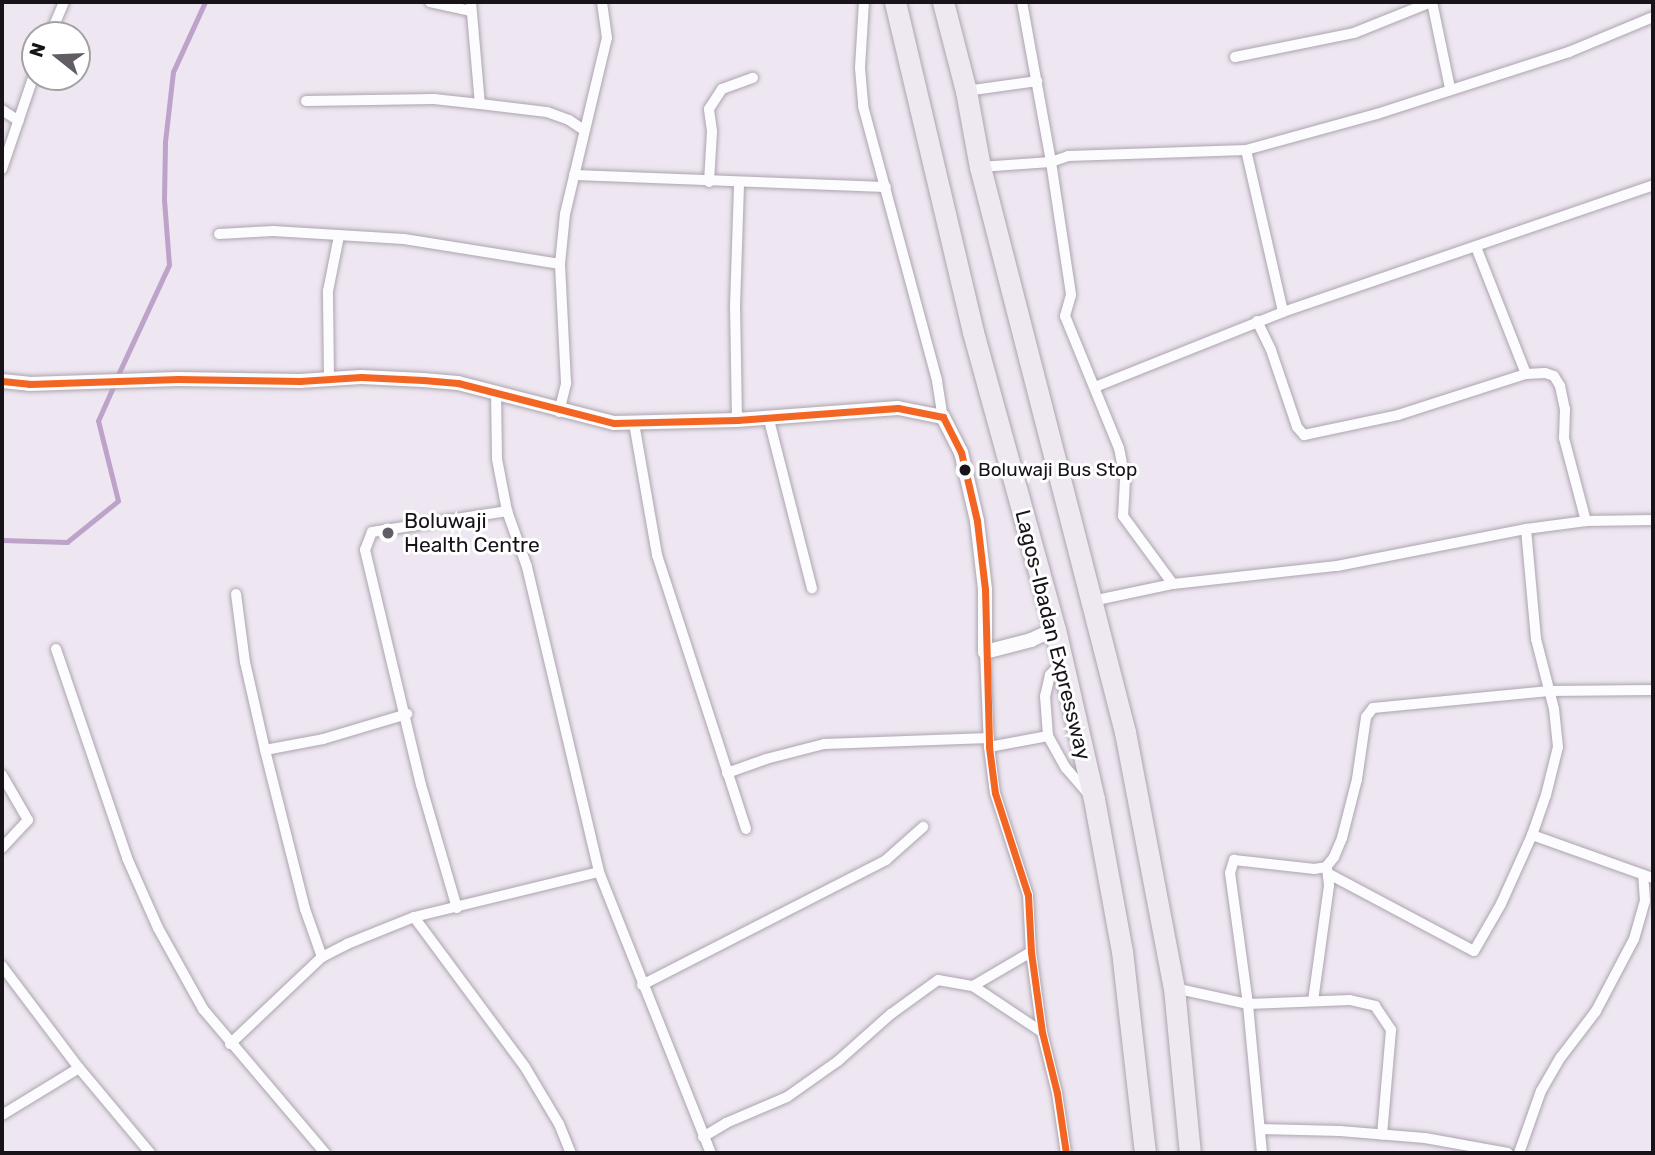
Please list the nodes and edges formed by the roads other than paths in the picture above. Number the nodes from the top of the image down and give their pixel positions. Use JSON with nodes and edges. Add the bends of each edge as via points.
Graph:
{"nodes":[{"id":1,"x":64,"y":2,"type":"edge"},
{"id":2,"x":430,"y":2,"type":"edge"},
{"id":3,"x":602,"y":2,"type":"edge"},
{"id":4,"x":864,"y":2,"type":"edge"},
{"id":5,"x":895,"y":2,"type":"edge"},
{"id":6,"x":943,"y":2,"type":"edge"},
{"id":7,"x":1022,"y":2,"type":"edge"},
{"id":8,"x":1432,"y":2,"type":"edge"},
{"id":9,"x":471,"y":7,"type":"edge"},
{"id":10,"x":1651,"y":18,"type":"edge"},
{"id":11,"x":56,"y":21,"type":"edge"},
{"id":12,"x":1234,"y":57,"type":"dead end"},
{"id":13,"x":753,"y":78,"type":"dead end"},
{"id":14,"x":1037,"y":81,"type":"junction"},
{"id":15,"x":1450,"y":88,"type":"junction"},
{"id":16,"x":29,"y":91,"type":"edge"},
{"id":17,"x":966,"y":92,"type":"junction"},
{"id":18,"x":306,"y":101,"type":"dead end"},
{"id":19,"x":480,"y":104,"type":"junction"},
{"id":20,"x":2,"y":110,"type":"edge"},
{"id":21,"x":19,"y":121,"type":"junction"},
{"id":22,"x":584,"y":130,"type":"junction"},
{"id":23,"x":1246,"y":150,"type":"junction"},
{"id":24,"x":1051,"y":162,"type":"junction"},
{"id":25,"x":980,"y":167,"type":"junction"},
{"id":26,"x":2,"y":169,"type":"edge"},
{"id":27,"x":574,"y":175,"type":"junction"},
{"id":28,"x":709,"y":182,"type":"junction"},
{"id":29,"x":739,"y":184,"type":"junction"},
{"id":30,"x":1653,"y":185,"type":"edge"},
{"id":31,"x":886,"y":187,"type":"junction"},
{"id":32,"x":219,"y":234,"type":"dead end"},
{"id":33,"x":339,"y":236,"type":"junction"},
{"id":34,"x":1476,"y":247,"type":"junction"},
{"id":35,"x":559,"y":264,"type":"junction"},
{"id":36,"x":1283,"y":312,"type":"junction"},
{"id":37,"x":1257,"y":321,"type":"junction"},
{"id":38,"x":1526,"y":374,"type":"junction"},
{"id":39,"x":329,"y":378,"type":"junction"},
{"id":40,"x":2,"y":381,"type":"edge"},
{"id":41,"x":1095,"y":387,"type":"junction"},
{"id":42,"x":496,"y":393,"type":"junction"},
{"id":43,"x":559,"y":412,"type":"junction"},
{"id":44,"x":768,"y":416,"type":"junction"},
{"id":45,"x":943,"y":417,"type":"junction"},
{"id":46,"x":737,"y":420,"type":"junction"},
{"id":47,"x":634,"y":423,"type":"junction"},
{"id":48,"x":507,"y":511,"type":"junction"},
{"id":49,"x":1653,"y":520,"type":"edge"},
{"id":50,"x":1586,"y":521,"type":"junction"},
{"id":51,"x":1526,"y":529,"type":"junction"},
{"id":52,"x":1173,"y":584,"type":"junction"},
{"id":53,"x":812,"y":588,"type":"dead end"},
{"id":54,"x":236,"y":594,"type":"dead end"},
{"id":55,"x":1092,"y":601,"type":"junction"},
{"id":56,"x":1055,"y":629,"type":"junction"},
{"id":57,"x":55,"y":649,"type":"dead end"},
{"id":58,"x":985,"y":652,"type":"junction"},
{"id":59,"x":1062,"y":662,"type":"junction"},
{"id":60,"x":1653,"y":690,"type":"edge"},
{"id":61,"x":1549,"y":691,"type":"junction"},
{"id":62,"x":407,"y":714,"type":"junction"},
{"id":63,"x":1048,"y":736,"type":"junction"},
{"id":64,"x":989,"y":742,"type":"junction"},
{"id":65,"x":265,"y":750,"type":"junction"},
{"id":66,"x":727,"y":773,"type":"junction"},
{"id":67,"x":2,"y":775,"type":"edge"},
{"id":68,"x":1094,"y":799,"type":"junction"},
{"id":69,"x":923,"y":827,"type":"dead end"},
{"id":70,"x":746,"y":829,"type":"dead end"},
{"id":71,"x":1532,"y":835,"type":"junction"},
{"id":72,"x":2,"y":848,"type":"edge"},
{"id":73,"x":1327,"y":870,"type":"junction"},
{"id":74,"x":599,"y":872,"type":"junction"},
{"id":75,"x":1648,"y":876,"type":"edge"},
{"id":76,"x":457,"y":908,"type":"junction"},
{"id":77,"x":414,"y":917,"type":"junction"},
{"id":78,"x":1031,"y":952,"type":"junction"},
{"id":79,"x":322,"y":957,"type":"junction"},
{"id":80,"x":2,"y":966,"type":"edge"},
{"id":81,"x":642,"y":985,"type":"junction"},
{"id":82,"x":973,"y":986,"type":"junction"},
{"id":83,"x":1174,"y":988,"type":"junction"},
{"id":84,"x":1312,"y":1001,"type":"junction"},
{"id":85,"x":1248,"y":1003,"type":"junction"},
{"id":86,"x":1042,"y":1032,"type":"junction"},
{"id":87,"x":230,"y":1044,"type":"junction"},
{"id":88,"x":79,"y":1068,"type":"junction"},
{"id":89,"x":2,"y":1115,"type":"edge"},
{"id":90,"x":1260,"y":1129,"type":"junction"},
{"id":91,"x":1381,"y":1135,"type":"junction"},
{"id":92,"x":703,"y":1137,"type":"junction"},
{"id":93,"x":150,"y":1153,"type":"edge"},
{"id":94,"x":325,"y":1153,"type":"edge"},
{"id":95,"x":570,"y":1153,"type":"edge"},
{"id":96,"x":711,"y":1153,"type":"edge"},
{"id":97,"x":1066,"y":1153,"type":"edge"},
{"id":98,"x":1144,"y":1153,"type":"edge"},
{"id":99,"x":1190,"y":1153,"type":"edge"},
{"id":100,"x":1262,"y":1153,"type":"edge"},
{"id":101,"x":1508,"y":1153,"type":"edge"},
{"id":102,"x":1519,"y":1153,"type":"edge"}],
"edges":[{"from":1,"to":11,"type":"street"},
{"from":2,"to":9,"type":"street"},
{"from":3,"to":22,"type":"street","via":[[607,38]]},
{"from":4,"to":31,"type":"street","via":[[863,106]]},
{"from":5,"to":56,"type":"highway","name":"Lagos-Ibadan Expressway","via":[[973,331]]},
{"from":6,"to":17,"type":"highway"},
{"from":7,"to":14,"type":"street"},
{"from":8,"to":12,"type":"street","via":[[1354,33]]},
{"from":8,"to":15,"type":"street"},
{"from":9,"to":19,"type":"street"},
{"from":10,"to":15,"type":"street","via":[[1569,52]]},
{"from":13,"to":28,"type":"street","via":[[722,89],[709,108]]},
{"from":14,"to":17,"type":"street"},
{"from":14,"to":24,"type":"street"},
{"from":15,"to":23,"type":"street","via":[[1377,114]]},
{"from":16,"to":21,"type":"street"},
{"from":17,"to":25,"type":"highway"},
{"from":18,"to":19,"type":"street","via":[[434,99]]},
{"from":19,"to":22,"type":"street","via":[[547,112]]},
{"from":20,"to":21,"type":"street"},
{"from":21,"to":26,"type":"street"},
{"from":22,"to":27,"type":"street"},
{"from":23,"to":24,"type":"street","via":[[1068,156]]},
{"from":23,"to":36,"type":"street"},
{"from":24,"to":25,"type":"street"},
{"from":24,"to":41,"type":"street","via":[[1071,295],[1065,316]]},
{"from":25,"to":55,"type":"highway"},
{"from":27,"to":28,"type":"street"},
{"from":27,"to":35,"type":"street"},
{"from":28,"to":29,"type":"street"},
{"from":29,"to":31,"type":"street"},
{"from":29,"to":46,"type":"street"},
{"from":30,"to":34,"type":"street"},
{"from":31,"to":45,"type":"street"},
{"from":32,"to":33,"type":"street","via":[[272,231]]},
{"from":33,"to":35,"type":"street","via":[[404,239]]},
{"from":33,"to":39,"type":"street","via":[[328,291]]},
{"from":34,"to":36,"type":"street"},
{"from":34,"to":38,"type":"street"},
{"from":35,"to":43,"type":"street","via":[[566,383]]},
{"from":36,"to":37,"type":"street"},
{"from":37,"to":38,"type":"street","via":[[1304,435],[1398,415]]},
{"from":37,"to":41,"type":"street"},
{"from":38,"to":50,"type":"street","via":[[1554,376],[1560,386],[1564,438]]},
{"from":39,"to":40,"type":"street"},
{"from":39,"to":42,"type":"street","via":[[458,383]]},
{"from":41,"to":52,"type":"street","via":[[1119,448],[1125,480],[1123,516]]},
{"from":42,"to":43,"type":"street"},
{"from":42,"to":48,"type":"street","via":[[497,459]]},
{"from":43,"to":47,"type":"street","via":[[614,424]]},
{"from":44,"to":45,"type":"street","via":[[898,408]]},
{"from":44,"to":46,"type":"street"},
{"from":44,"to":53,"type":"street"},
{"from":45,"to":58,"type":"street","via":[[961,452],[977,521],[985,589]]},
{"from":46,"to":47,"type":"street"},
{"from":47,"to":66,"type":"street","via":[[657,555]]},
{"from":48,"to":62,"type":"street","via":[[372,532],[369,538],[366,558]]},
{"from":48,"to":74,"type":"street","via":[[527,567]]},
{"from":49,"to":50,"type":"street"},
{"from":50,"to":51,"type":"street"},
{"from":51,"to":52,"type":"street","via":[[1337,566]]},
{"from":51,"to":61,"type":"street","via":[[1536,639]]},
{"from":52,"to":55,"type":"street"},
{"from":54,"to":65,"type":"street","via":[[245,662]]},
{"from":55,"to":83,"type":"highway","via":[[1125,732]]},
{"from":56,"to":58,"type":"street"},
{"from":56,"to":59,"type":"highway","name":"Lagos-Ibadan Expressway"},
{"from":57,"to":87,"type":"street","via":[[127,858],[158,928],[203,1009]]},
{"from":58,"to":64,"type":"street"},
{"from":59,"to":63,"type":"street","via":[[1050,675],[1045,696]]},
{"from":59,"to":68,"type":"highway","name":"Lagos-Ibadan Expressway"},
{"from":60,"to":61,"type":"street"},
{"from":61,"to":71,"type":"street","via":[[1558,747]]},
{"from":61,"to":73,"type":"street","via":[[1373,708],[1366,717],[1342,838]]},
{"from":62,"to":65,"type":"street","via":[[323,739]]},
{"from":62,"to":76,"type":"street","via":[[421,785]]},
{"from":63,"to":64,"type":"street"},
{"from":63,"to":68,"type":"street","via":[[1066,768]]},
{"from":64,"to":66,"type":"street","via":[[824,744]]},
{"from":64,"to":78,"type":"street","via":[[995,793],[1028,895]]},
{"from":65,"to":79,"type":"street","via":[[305,909]]},
{"from":66,"to":70,"type":"street"},
{"from":67,"to":72,"type":"street","via":[[28,820]]},
{"from":68,"to":98,"type":"highway","name":"Lagos-Ibadan Expressway","via":[[1122,951]]},
{"from":69,"to":81,"type":"street","via":[[886,860]]},
{"from":71,"to":73,"type":"street","via":[[1474,951]]},
{"from":71,"to":75,"type":"street"},
{"from":73,"to":84,"type":"street"},
{"from":73,"to":85,"type":"street","via":[[1234,860],[1230,873]]},
{"from":74,"to":76,"type":"street"},
{"from":74,"to":81,"type":"street"},
{"from":75,"to":102,"type":"street","via":[[1634,939],[1596,1012],[1541,1091]]},
{"from":76,"to":77,"type":"street"},
{"from":77,"to":79,"type":"street"},
{"from":77,"to":95,"type":"street","via":[[525,1067],[559,1124]]},
{"from":78,"to":82,"type":"street"},
{"from":78,"to":86,"type":"street"},
{"from":79,"to":87,"type":"street"},
{"from":80,"to":88,"type":"street"},
{"from":81,"to":92,"type":"street"},
{"from":82,"to":86,"type":"street"},
{"from":82,"to":92,"type":"street","via":[[938,980],[786,1097]]},
{"from":83,"to":85,"type":"street"},
{"from":83,"to":99,"type":"highway"},
{"from":84,"to":85,"type":"street"},
{"from":84,"to":91,"type":"street","via":[[1350,1000],[1375,1006],[1391,1030]]},
{"from":85,"to":90,"type":"street"},
{"from":86,"to":97,"type":"street"},
{"from":87,"to":94,"type":"street"},
{"from":88,"to":89,"type":"street"},
{"from":88,"to":93,"type":"street"},
{"from":90,"to":91,"type":"street"},
{"from":90,"to":100,"type":"street"},
{"from":91,"to":101,"type":"street"},
{"from":92,"to":96,"type":"street"}]}
